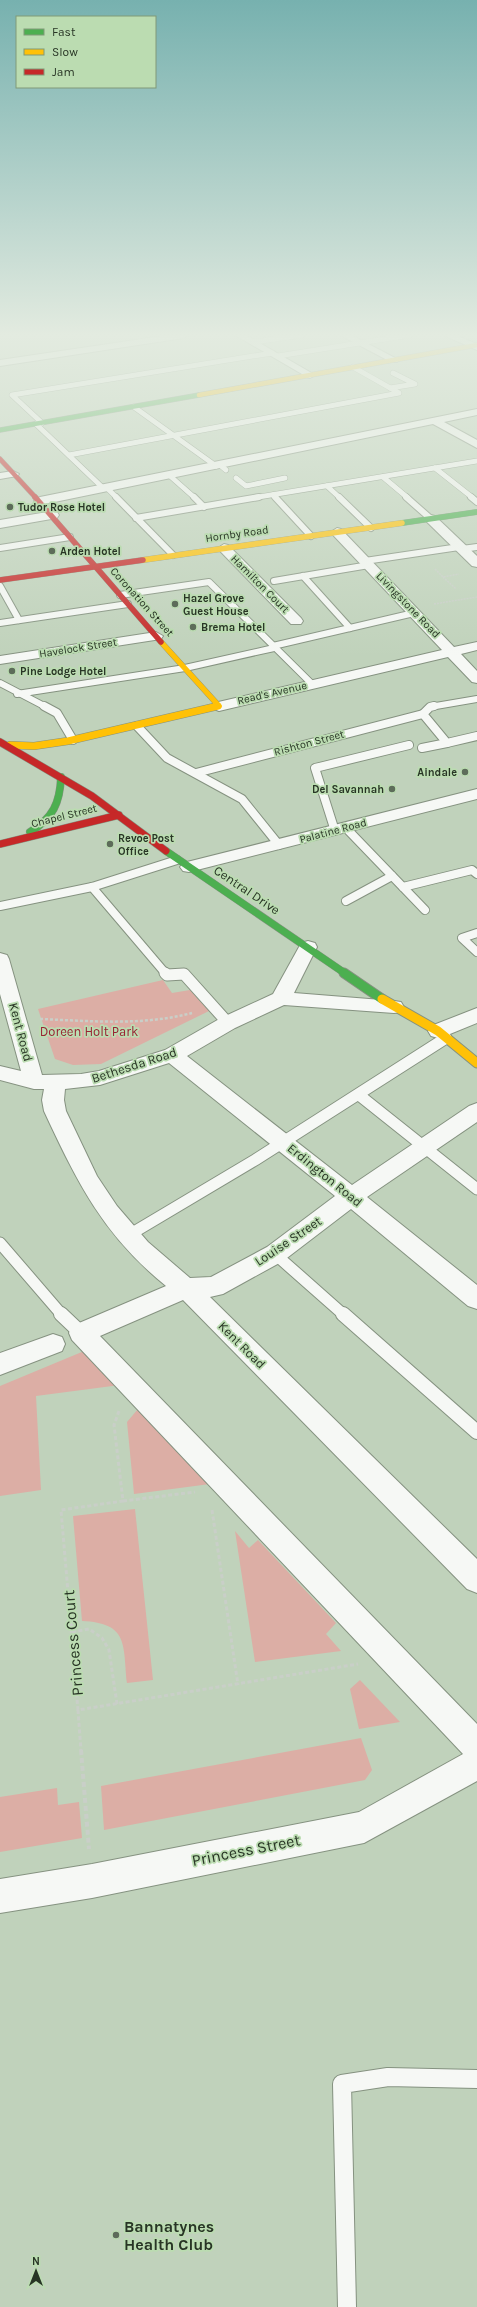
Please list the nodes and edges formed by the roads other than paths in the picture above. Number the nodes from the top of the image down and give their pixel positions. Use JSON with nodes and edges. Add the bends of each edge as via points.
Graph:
{"nodes":[{"id":1,"x":57,"y":443,"type":"edge"},
{"id":2,"x":140,"y":443,"type":"edge"},
{"id":3,"x":185,"y":443,"type":"edge"},
{"id":4,"x":334,"y":443,"type":"edge"},
{"id":5,"x":69,"y":456,"type":"junction"},
{"id":6,"x":0,"y":459,"type":"edge"},
{"id":7,"x":477,"y":461,"type":"edge"},
{"id":8,"x":221,"y":467,"type":"junction"},
{"id":9,"x":435,"y":468,"type":"junction"},
{"id":10,"x":13,"y":474,"type":"junction"},
{"id":11,"x":170,"y":475,"type":"junction"},
{"id":12,"x":0,"y":476,"type":"edge"},
{"id":13,"x":382,"y":477,"type":"junction"},
{"id":14,"x":236,"y":478,"type":"dead end"},
{"id":15,"x":285,"y":478,"type":"dead end"},
{"id":16,"x":327,"y":486,"type":"junction"},
{"id":17,"x":105,"y":488,"type":"junction"},
{"id":18,"x":272,"y":495,"type":"junction"},
{"id":19,"x":40,"y":500,"type":"junction"},
{"id":20,"x":477,"y":502,"type":"edge"},
{"id":21,"x":204,"y":507,"type":"junction"},
{"id":22,"x":477,"y":512,"type":"edge"},
{"id":23,"x":53,"y":515,"type":"junction"},
{"id":24,"x":136,"y":518,"type":"junction"},
{"id":25,"x":431,"y":519,"type":"junction"},
{"id":26,"x":0,"y":524,"type":"edge"},
{"id":27,"x":372,"y":528,"type":"junction"},
{"id":28,"x":337,"y":532,"type":"junction"},
{"id":29,"x":311,"y":536,"type":"junction"},
{"id":30,"x":70,"y":538,"type":"junction"},
{"id":31,"x":477,"y":547,"type":"edge"},
{"id":32,"x":0,"y":548,"type":"edge"},
{"id":33,"x":224,"y":548,"type":"junction"},
{"id":34,"x":461,"y":548,"type":"junction"},
{"id":35,"x":174,"y":555,"type":"junction"},
{"id":36,"x":367,"y":563,"type":"junction"},
{"id":37,"x":477,"y":563,"type":"edge"},
{"id":38,"x":94,"y":567,"type":"junction"},
{"id":39,"x":303,"y":576,"type":"junction"},
{"id":40,"x":0,"y":580,"type":"edge"},
{"id":41,"x":274,"y":580,"type":"dead end"},
{"id":42,"x":0,"y":586,"type":"edge"},
{"id":43,"x":120,"y":595,"type":"junction"},
{"id":44,"x":128,"y":604,"type":"junction"},
{"id":45,"x":412,"y":610,"type":"junction"},
{"id":46,"x":19,"y":620,"type":"junction"},
{"id":47,"x":296,"y":621,"type":"dead end"},
{"id":48,"x":0,"y":623,"type":"edge"},
{"id":49,"x":350,"y":628,"type":"junction"},
{"id":50,"x":156,"y":636,"type":"junction"},
{"id":51,"x":477,"y":646,"type":"edge"},
{"id":52,"x":273,"y":647,"type":"junction"},
{"id":53,"x":452,"y":651,"type":"junction"},
{"id":54,"x":0,"y":660,"type":"edge"},
{"id":55,"x":185,"y":668,"type":"junction"},
{"id":56,"x":477,"y":679,"type":"edge"},
{"id":57,"x":0,"y":683,"type":"edge"},
{"id":58,"x":312,"y":684,"type":"junction"},
{"id":59,"x":18,"y":694,"type":"junction"},
{"id":60,"x":477,"y":698,"type":"edge"},
{"id":61,"x":219,"y":706,"type":"junction"},
{"id":62,"x":423,"y":714,"type":"junction"},
{"id":63,"x":137,"y":726,"type":"junction"},
{"id":64,"x":477,"y":736,"type":"edge"},
{"id":65,"x":70,"y":740,"type":"junction"},
{"id":66,"x":2,"y":743,"type":"edge"},
{"id":67,"x":447,"y":743,"type":"junction"},
{"id":68,"x":409,"y":744,"type":"dead end"},
{"id":69,"x":422,"y":748,"type":"dead end"},
{"id":70,"x":58,"y":751,"type":"dead end"},
{"id":71,"x":196,"y":773,"type":"junction"},
{"id":72,"x":61,"y":777,"type":"junction"},
{"id":73,"x":477,"y":794,"type":"edge"},
{"id":74,"x":119,"y":815,"type":"junction"},
{"id":75,"x":340,"y":829,"type":"junction"},
{"id":76,"x":15,"y":840,"type":"junction"},
{"id":77,"x":0,"y":844,"type":"edge"},
{"id":78,"x":279,"y":845,"type":"junction"},
{"id":79,"x":183,"y":864,"type":"junction"},
{"id":80,"x":477,"y":874,"type":"edge"},
{"id":81,"x":392,"y":876,"type":"junction"},
{"id":82,"x":92,"y":887,"type":"junction"},
{"id":83,"x":403,"y":887,"type":"junction"},
{"id":84,"x":346,"y":901,"type":"dead end"},
{"id":85,"x":0,"y":906,"type":"edge"},
{"id":86,"x":425,"y":910,"type":"dead end"},
{"id":87,"x":477,"y":933,"type":"edge"},
{"id":88,"x":308,"y":948,"type":"junction"},
{"id":89,"x":477,"y":952,"type":"edge"},
{"id":90,"x":0,"y":958,"type":"edge"},
{"id":91,"x":281,"y":998,"type":"junction"},
{"id":92,"x":394,"y":1007,"type":"junction"},
{"id":93,"x":477,"y":1015,"type":"edge"},
{"id":94,"x":228,"y":1023,"type":"junction"},
{"id":95,"x":442,"y":1035,"type":"junction"},
{"id":96,"x":172,"y":1054,"type":"junction"},
{"id":97,"x":477,"y":1064,"type":"edge"},
{"id":98,"x":0,"y":1073,"type":"edge"},
{"id":99,"x":45,"y":1082,"type":"junction"},
{"id":100,"x":359,"y":1095,"type":"junction"},
{"id":101,"x":477,"y":1111,"type":"edge"},
{"id":102,"x":284,"y":1142,"type":"junction"},
{"id":103,"x":424,"y":1147,"type":"junction"},
{"id":104,"x":477,"y":1189,"type":"edge"},
{"id":105,"x":352,"y":1196,"type":"junction"},
{"id":106,"x":129,"y":1235,"type":"junction"},
{"id":107,"x":0,"y":1244,"type":"edge"},
{"id":108,"x":275,"y":1254,"type":"junction"},
{"id":109,"x":186,"y":1288,"type":"junction"},
{"id":110,"x":477,"y":1299,"type":"edge"},
{"id":111,"x":81,"y":1333,"type":"junction"},
{"id":112,"x":52,"y":1344,"type":"dead end"},
{"id":113,"x":0,"y":1364,"type":"edge"},
{"id":114,"x":477,"y":1432,"type":"edge"},
{"id":115,"x":477,"y":1579,"type":"edge"},
{"id":116,"x":477,"y":1746,"type":"edge"},
{"id":117,"x":477,"y":1763,"type":"edge"},
{"id":118,"x":0,"y":1896,"type":"edge"},
{"id":119,"x":477,"y":2079,"type":"edge"},
{"id":120,"x":347,"y":2307,"type":"edge"}],
"edges":[{"from":1,"to":5,"type":"lane"},
{"from":2,"to":5,"type":"lane"},
{"from":3,"to":8,"type":"lane"},
{"from":4,"to":8,"type":"street"},
{"from":5,"to":17,"type":"lane"},
{"from":6,"to":10,"type":"main road","name":"Coronation Street"},
{"from":7,"to":9,"type":"lane"},
{"from":8,"to":11,"type":"street"},
{"from":9,"to":13,"type":"lane"},
{"from":9,"to":20,"type":"lane"},
{"from":10,"to":12,"type":"street"},
{"from":10,"to":19,"type":"main road","name":"Coronation Street"},
{"from":11,"to":17,"type":"street"},
{"from":11,"to":21,"type":"lane"},
{"from":13,"to":16,"type":"lane"},
{"from":13,"to":25,"type":"lane"},
{"from":14,"to":15,"type":"lane","via":[[246,486]]},
{"from":16,"to":18,"type":"lane"},
{"from":16,"to":27,"type":"lane"},
{"from":17,"to":19,"type":"street"},
{"from":17,"to":24,"type":"lane"},
{"from":18,"to":21,"type":"lane"},
{"from":18,"to":29,"type":"lane"},
{"from":19,"to":23,"type":"main road","name":"Coronation Street"},
{"from":21,"to":24,"type":"lane"},
{"from":22,"to":25,"type":"main road","name":"Hornby Road"},
{"from":23,"to":26,"type":"street"},
{"from":23,"to":30,"type":"main road","name":"Coronation Street"},
{"from":24,"to":35,"type":"lane"},
{"from":25,"to":27,"type":"main road","name":"Hornby Road"},
{"from":25,"to":34,"type":"street"},
{"from":27,"to":28,"type":"main road","name":"Hornby Road"},
{"from":28,"to":29,"type":"main road","name":"Hornby Road"},
{"from":28,"to":36,"type":"street","name":"Livingstone Road"},
{"from":29,"to":33,"type":"main road","name":"Hornby Road"},
{"from":30,"to":32,"type":"lane"},
{"from":30,"to":38,"type":"main road","name":"Coronation Street"},
{"from":31,"to":34,"type":"lane"},
{"from":33,"to":35,"type":"main road","name":"Hornby Road"},
{"from":33,"to":47,"type":"street","name":"Hamilton Court"},
{"from":34,"to":36,"type":"lane"},
{"from":34,"to":37,"type":"street"},
{"from":35,"to":38,"type":"main road","name":"Hornby Road"},
{"from":36,"to":39,"type":"lane"},
{"from":36,"to":45,"type":"street","name":"Livingstone Road"},
{"from":38,"to":40,"type":"main road","name":"Hornby Road"},
{"from":38,"to":43,"type":"main road","name":"Coronation Street"},
{"from":39,"to":41,"type":"lane"},
{"from":39,"to":49,"type":"lane"},
{"from":42,"to":46,"type":"lane"},
{"from":43,"to":44,"type":"main road","name":"Coronation Street"},
{"from":43,"to":52,"type":"lane","via":[[209,582]]},
{"from":44,"to":46,"type":"lane"},
{"from":44,"to":50,"type":"main road","name":"Coronation Street"},
{"from":45,"to":49,"type":"lane"},
{"from":45,"to":53,"type":"street","name":"Livingstone Road"},
{"from":46,"to":48,"type":"lane"},
{"from":49,"to":52,"type":"lane"},
{"from":50,"to":54,"type":"street","name":"Havelock Street"},
{"from":50,"to":55,"type":"main road","name":"Coronation Street"},
{"from":51,"to":53,"type":"street","name":"Read's Avenue"},
{"from":52,"to":55,"type":"lane"},
{"from":52,"to":58,"type":"lane"},
{"from":53,"to":56,"type":"street","name":"Livingstone Road"},
{"from":53,"to":58,"type":"street","name":"Read's Avenue"},
{"from":55,"to":59,"type":"lane"},
{"from":55,"to":61,"type":"main road","name":"Coronation Street"},
{"from":57,"to":59,"type":"lane"},
{"from":58,"to":61,"type":"street","name":"Read's Avenue"},
{"from":59,"to":65,"type":"lane","via":[[57,713]]},
{"from":60,"to":62,"type":"lane","name":"Rishton Street","via":[[430,707]]},
{"from":61,"to":63,"type":"main road","name":"Read's Avenue"},
{"from":62,"to":67,"type":"lane"},
{"from":62,"to":71,"type":"lane","name":"Rishton Street"},
{"from":63,"to":65,"type":"main road","name":"Read's Avenue"},
{"from":63,"to":71,"type":"lane","via":[[167,758]]},
{"from":64,"to":67,"type":"lane"},
{"from":65,"to":66,"type":"main road","name":"Read's Avenue","via":[[29,746]]},
{"from":65,"to":70,"type":"main road"},
{"from":66,"to":72,"type":"main road","name":"Central Drive","via":[[51,766]]},
{"from":67,"to":69,"type":"lane"},
{"from":68,"to":75,"type":"lane","via":[[315,768]]},
{"from":71,"to":78,"type":"lane","via":[[242,799]]},
{"from":72,"to":74,"type":"main road","name":"Central Drive"},
{"from":72,"to":76,"type":"main road","name":"Chapel Street","via":[[61,793],[57,809],[51,819]]},
{"from":73,"to":75,"type":"street","name":"Palatine Road"},
{"from":74,"to":76,"type":"main road","name":"Chapel Street"},
{"from":74,"to":79,"type":"main road","name":"Central Drive"},
{"from":75,"to":78,"type":"street","name":"Palatine Road"},
{"from":75,"to":81,"type":"lane"},
{"from":76,"to":77,"type":"main road","name":"Chapel Street"},
{"from":78,"to":79,"type":"street","name":"Palatine Road"},
{"from":79,"to":82,"type":"lane"},
{"from":79,"to":88,"type":"main road","name":"Central Drive"},
{"from":80,"to":83,"type":"lane","via":[[472,870]]},
{"from":81,"to":83,"type":"lane"},
{"from":81,"to":84,"type":"lane"},
{"from":82,"to":85,"type":"lane"},
{"from":82,"to":94,"type":"lane","via":[[167,974],[184,974]]},
{"from":83,"to":86,"type":"lane"},
{"from":87,"to":89,"type":"lane","via":[[462,938]]},
{"from":88,"to":91,"type":"street"},
{"from":88,"to":92,"type":"main road","name":"Central Drive"},
{"from":90,"to":99,"type":"street","name":"Kent Road","via":[[18,1019]]},
{"from":91,"to":92,"type":"street","name":"Bethesda Road"},
{"from":91,"to":94,"type":"street","name":"Bethesda Road"},
{"from":92,"to":95,"type":"main road","name":"Central Drive"},
{"from":93,"to":95,"type":"street"},
{"from":94,"to":96,"type":"street","name":"Bethesda Road"},
{"from":95,"to":97,"type":"main road","name":"Central Drive"},
{"from":95,"to":100,"type":"lane"},
{"from":96,"to":99,"type":"street","name":"Bethesda Road","via":[[100,1078]]},
{"from":96,"to":102,"type":"street","name":"Erdington Road"},
{"from":98,"to":99,"type":"street","name":"Bethesda Road"},
{"from":99,"to":106,"type":"street","name":"Kent Road","via":[[59,1118],[101,1201]]},
{"from":100,"to":102,"type":"lane"},
{"from":100,"to":103,"type":"lane"},
{"from":101,"to":103,"type":"street","name":"Louise Street"},
{"from":102,"to":105,"type":"street","name":"Erdington Road"},
{"from":102,"to":106,"type":"lane"},
{"from":103,"to":104,"type":"lane"},
{"from":103,"to":105,"type":"street","name":"Louise Street"},
{"from":105,"to":108,"type":"street","name":"Louise Street"},
{"from":105,"to":110,"type":"street","name":"Erdington Road"},
{"from":106,"to":109,"type":"street","name":"Kent Road","via":[[174,1281]]},
{"from":107,"to":111,"type":"lane","via":[[57,1310]]},
{"from":108,"to":109,"type":"street","name":"Louise Street","via":[[214,1287]]},
{"from":108,"to":114,"type":"lane"},
{"from":109,"to":111,"type":"street","name":"Louise Street"},
{"from":109,"to":115,"type":"street","name":"Kent Road"},
{"from":111,"to":116,"type":"street","via":[[137,1390],[219,1488],[394,1658]]},
{"from":112,"to":113,"type":"street"},
{"from":117,"to":118,"type":"street","name":"Princess Street","via":[[364,1827],[92,1881]]},
{"from":119,"to":120,"type":"lane","via":[[388,2077],[342,2084]]}]}
